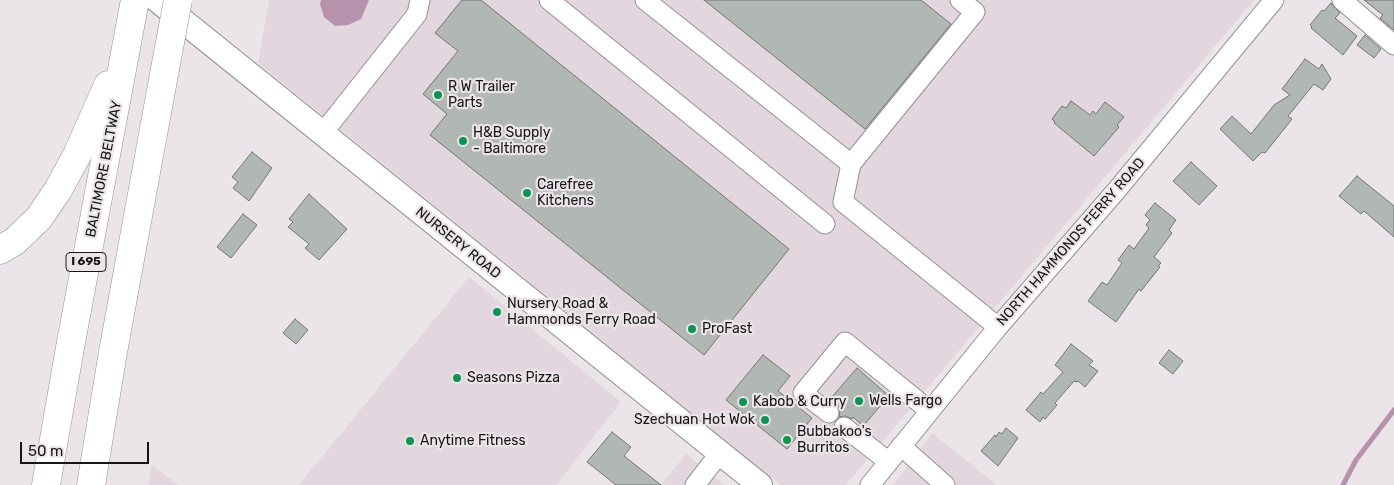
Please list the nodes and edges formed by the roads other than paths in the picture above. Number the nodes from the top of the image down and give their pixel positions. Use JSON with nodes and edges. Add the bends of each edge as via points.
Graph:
{"nodes":[{"id":1,"x":135,"y":0,"type":"edge"},
{"id":2,"x":157,"y":0,"type":"edge"},
{"id":3,"x":178,"y":0,"type":"edge"},
{"id":4,"x":420,"y":0,"type":"edge"},
{"id":5,"x":549,"y":0,"type":"edge"},
{"id":6,"x":645,"y":0,"type":"edge"},
{"id":7,"x":960,"y":0,"type":"edge"},
{"id":8,"x":1274,"y":0,"type":"edge"},
{"id":9,"x":1342,"y":0,"type":"edge"},
{"id":10,"x":128,"y":40,"type":"junction"},
{"id":11,"x":1394,"y":45,"type":"edge"},
{"id":12,"x":322,"y":134,"type":"junction"},
{"id":13,"x":851,"y":164,"type":"junction"},
{"id":14,"x":825,"y":224,"type":"dead end"},
{"id":15,"x":0,"y":250,"type":"edge"},
{"id":16,"x":998,"y":326,"type":"junction"},
{"id":17,"x":108,"y":379,"type":"junction"},
{"id":18,"x":930,"y":411,"type":"junction"},
{"id":19,"x":829,"y":413,"type":"dead end"},
{"id":20,"x":844,"y":427,"type":"dead end"},
{"id":21,"x":902,"y":446,"type":"junction"},
{"id":22,"x":720,"y":453,"type":"junction"},
{"id":23,"x":889,"y":462,"type":"junction"},
{"id":24,"x":46,"y":485,"type":"edge"},
{"id":25,"x":91,"y":485,"type":"edge"},
{"id":26,"x":104,"y":485,"type":"edge"},
{"id":27,"x":695,"y":485,"type":"edge"},
{"id":28,"x":760,"y":485,"type":"edge"},
{"id":29,"x":870,"y":485,"type":"edge"},
{"id":30,"x":945,"y":485,"type":"edge"}],
"edges":[{"from":1,"to":10,"type":"highway","name":"BALTIMORE BELTWAY","number":"I 695"},
{"from":2,"to":12,"type":"main road","name":"NURSERY ROAD"},
{"from":3,"to":17,"type":"highway","bridge":true},
{"from":4,"to":12,"type":"street","via":[[417,14]]},
{"from":5,"to":14,"type":"street"},
{"from":6,"to":13,"type":"street"},
{"from":7,"to":13,"type":"street","via":[[975,12]]},
{"from":8,"to":16,"type":"street","name":"NORTH HAMMONDS FERRY ROAD","via":[[1116,191]]},
{"from":9,"to":11,"type":"street"},
{"from":10,"to":15,"type":"highway","via":[[58,190],[39,218],[15,241]]},
{"from":10,"to":24,"type":"highway","name":"BALTIMORE BELTWAY","number":"I 695"},
{"from":12,"to":22,"type":"main road","name":"NURSERY ROAD"},
{"from":13,"to":16,"type":"street","via":[[843,202]]},
{"from":16,"to":18,"type":"street","name":"NORTH HAMMONDS FERRY ROAD"},
{"from":17,"to":25,"type":"highway"},
{"from":17,"to":26,"type":"highway"},
{"from":18,"to":19,"type":"street","via":[[844,342],[803,393]]},
{"from":18,"to":21,"type":"street","name":"NORTH HAMMONDS FERRY ROAD"},
{"from":20,"to":23,"type":"street"},
{"from":21,"to":23,"type":"street","name":"NORTH HAMMONDS FERRY ROAD"},
{"from":21,"to":30,"type":"street"},
{"from":22,"to":27,"type":"street"},
{"from":22,"to":28,"type":"main road","name":"NURSERY ROAD"},
{"from":23,"to":29,"type":"street","name":"NORTH HAMMONDS FERRY ROAD"}]}
